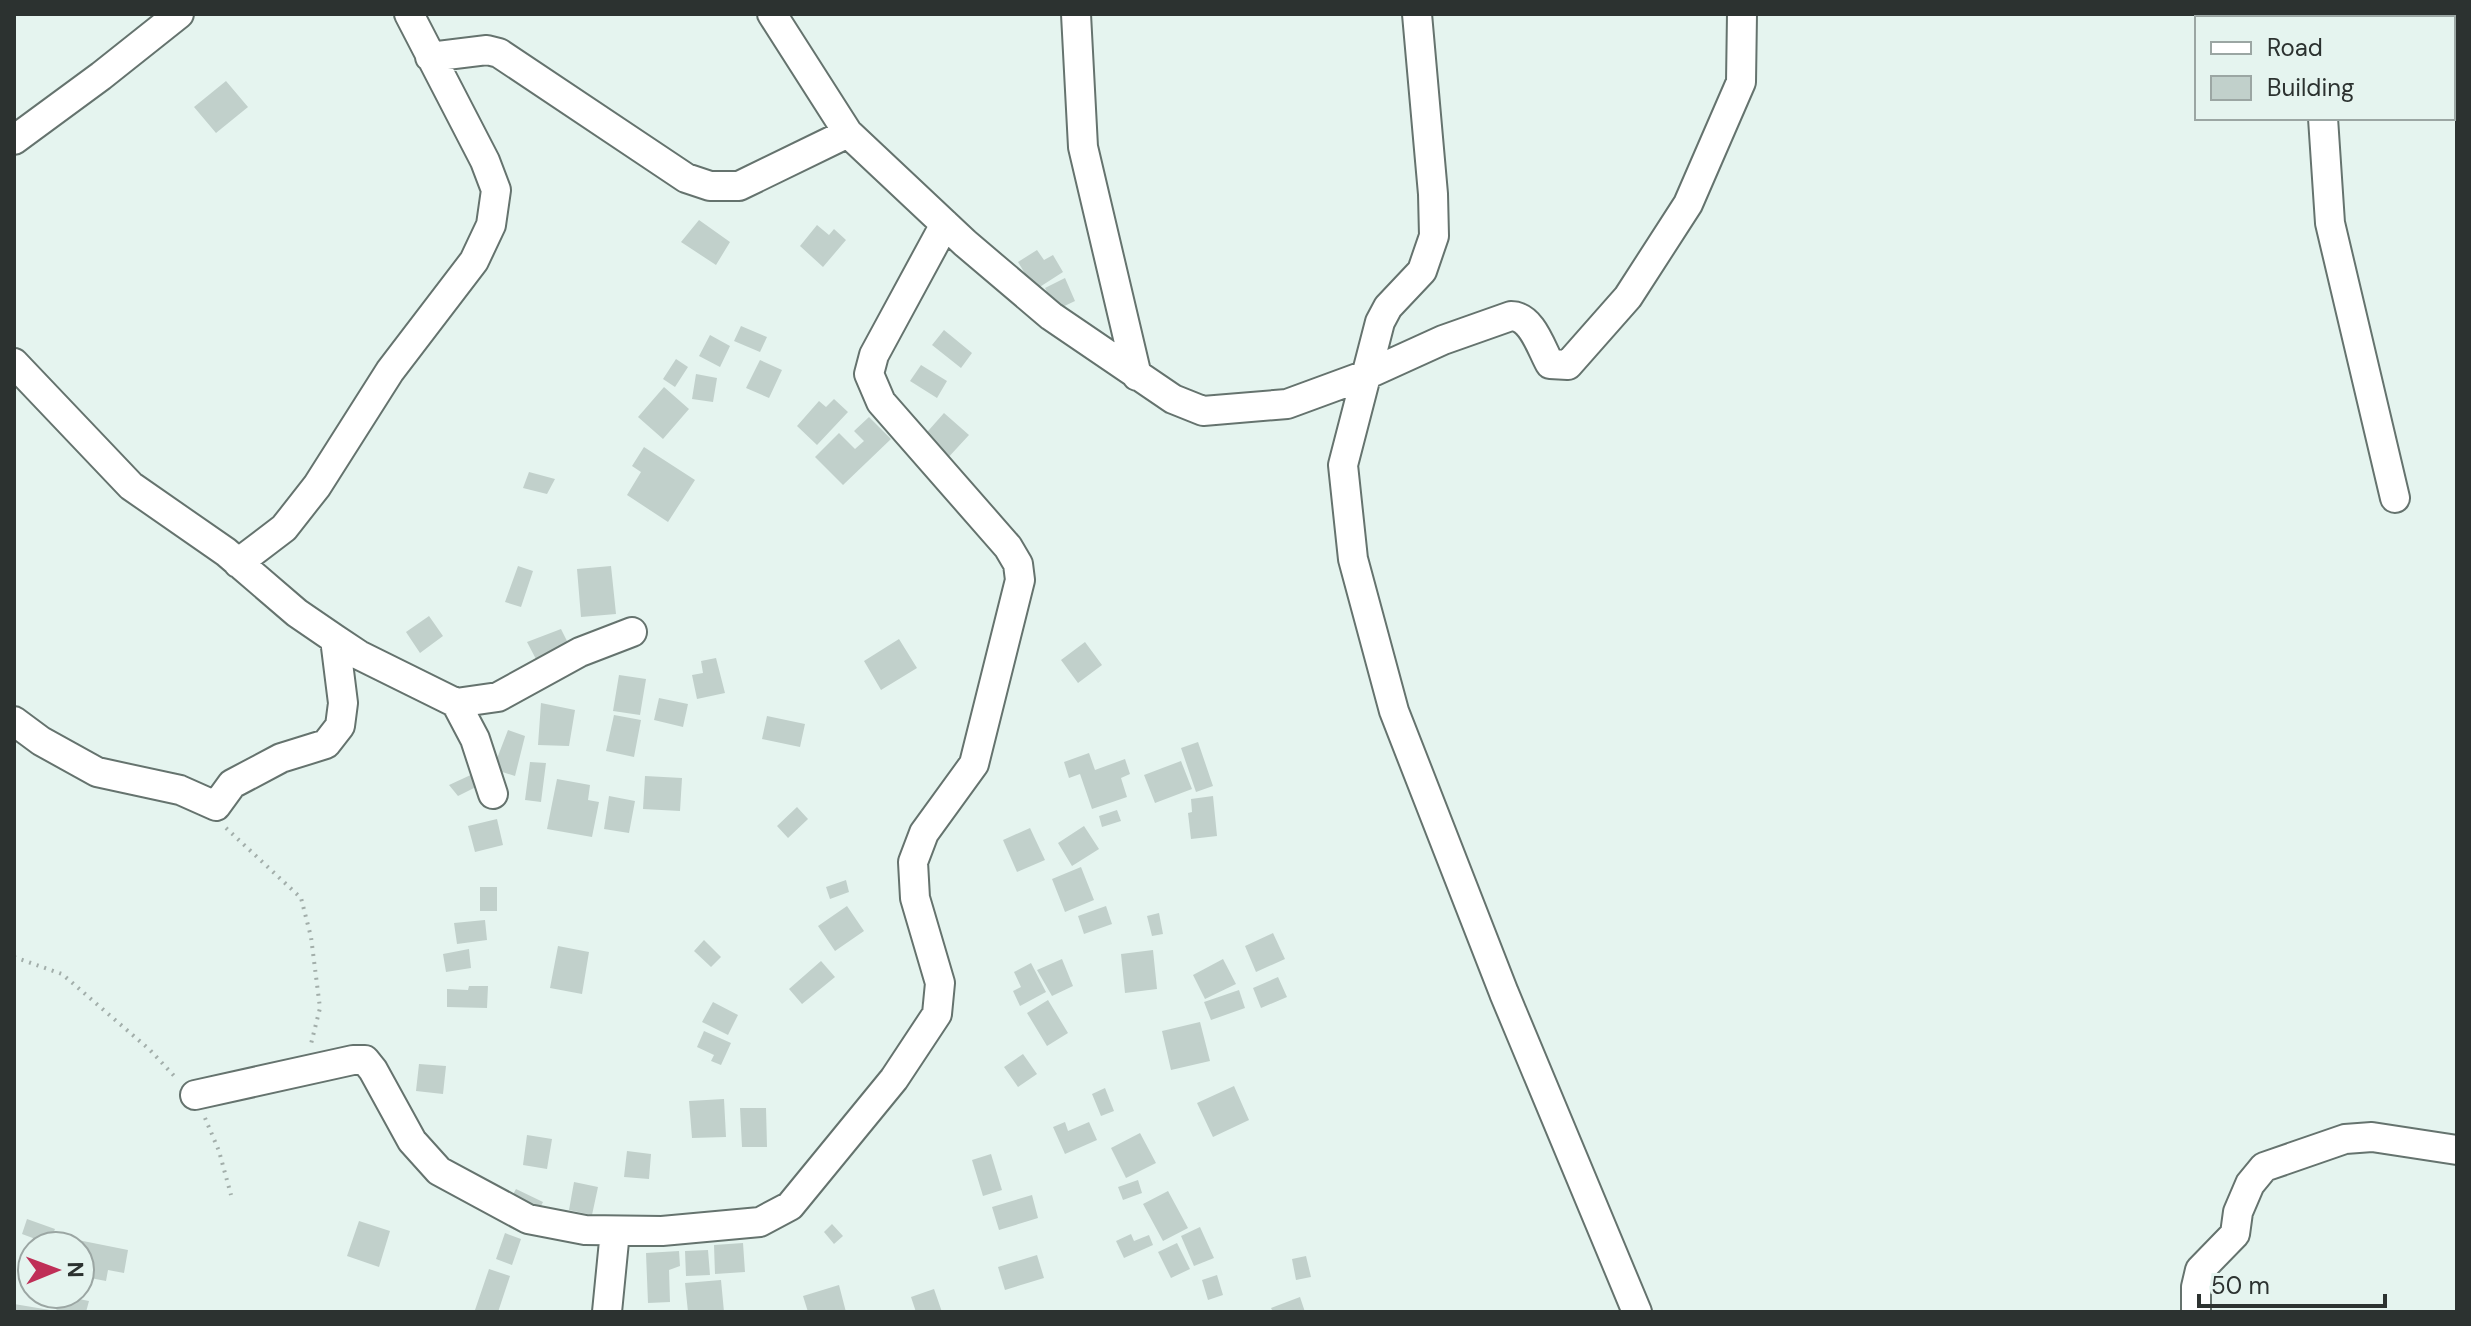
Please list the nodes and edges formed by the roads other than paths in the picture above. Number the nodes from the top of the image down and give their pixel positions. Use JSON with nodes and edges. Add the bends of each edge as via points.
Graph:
{"nodes":[{"id":1,"x":179,"y":14,"type":"edge"},
{"id":2,"x":409,"y":14,"type":"edge"},
{"id":3,"x":772,"y":14,"type":"edge"},
{"id":4,"x":1076,"y":14,"type":"edge"},
{"id":5,"x":1417,"y":14,"type":"edge"},
{"id":6,"x":1742,"y":14,"type":"edge"},
{"id":7,"x":430,"y":57,"type":"junction"},
{"id":8,"x":2323,"y":120,"type":"edge"},
{"id":9,"x":848,"y":133,"type":"junction"},
{"id":10,"x":14,"y":140,"type":"edge"},
{"id":11,"x":945,"y":224,"type":"junction"},
{"id":12,"x":14,"y":363,"type":"edge"},
{"id":13,"x":1366,"y":375,"type":"junction"},
{"id":14,"x":1137,"y":376,"type":"junction"},
{"id":15,"x":2395,"y":498,"type":"dead end"},
{"id":16,"x":238,"y":563,"type":"junction"},
{"id":17,"x":632,"y":632,"type":"dead end"},
{"id":18,"x":335,"y":639,"type":"junction"},
{"id":19,"x":456,"y":703,"type":"junction"},
{"id":20,"x":14,"y":721,"type":"edge"},
{"id":21,"x":493,"y":794,"type":"dead end"},
{"id":22,"x":195,"y":1095,"type":"road end"},
{"id":23,"x":2457,"y":1150,"type":"edge"},
{"id":24,"x":615,"y":1231,"type":"junction"},
{"id":25,"x":607,"y":1312,"type":"edge"},
{"id":26,"x":1637,"y":1312,"type":"edge"},
{"id":27,"x":2196,"y":1312,"type":"edge"}],
"edges":[{"from":1,"to":10,"type":"street"},
{"from":2,"to":7,"type":"street"},
{"from":3,"to":9,"type":"street"},
{"from":4,"to":14,"type":"street","via":[[1083,147]]},
{"from":5,"to":13,"type":"street","via":[[1434,236],[1422,271],[1380,322]]},
{"from":6,"to":13,"type":"street","via":[[1741,82],[1688,204],[1628,297],[1568,365],[1550,364],[1527,322],[1511,316]]},
{"from":7,"to":9,"type":"street","via":[[499,53],[686,178],[710,186],[739,186]]},
{"from":7,"to":16,"type":"street","via":[[496,190],[491,225],[474,261],[390,371],[317,486],[284,528]]},
{"from":8,"to":15,"type":"street","via":[[2330,223]]},
{"from":9,"to":11,"type":"street"},
{"from":11,"to":14,"type":"street","via":[[1051,316]]},
{"from":11,"to":24,"type":"street","via":[[874,355],[869,374],[881,402],[1008,547],[1020,580],[974,764],[924,833],[913,862],[915,898],[940,983],[937,1014],[894,1079],[790,1206],[760,1222]]},
{"from":12,"to":16,"type":"street","via":[[131,486]]},
{"from":13,"to":14,"type":"street","via":[[1287,404],[1203,411]]},
{"from":13,"to":26,"type":"street","via":[[1343,465],[1353,559],[1394,711]]},
{"from":16,"to":18,"type":"street"},
{"from":17,"to":19,"type":"street","via":[[580,652],[498,697]]},
{"from":18,"to":19,"type":"street"},
{"from":18,"to":20,"type":"street","via":[[343,703],[340,726],[326,744],[281,758],[232,784],[216,806],[180,790],[97,772]]},
{"from":19,"to":21,"type":"street","via":[[475,739]]},
{"from":22,"to":24,"type":"street","via":[[365,1060],[412,1141],[439,1171],[528,1219]]},
{"from":23,"to":27,"type":"street","via":[[2372,1137],[2345,1139],[2264,1167],[2250,1184],[2235,1234],[2200,1270]]},
{"from":24,"to":25,"type":"street"}]}
